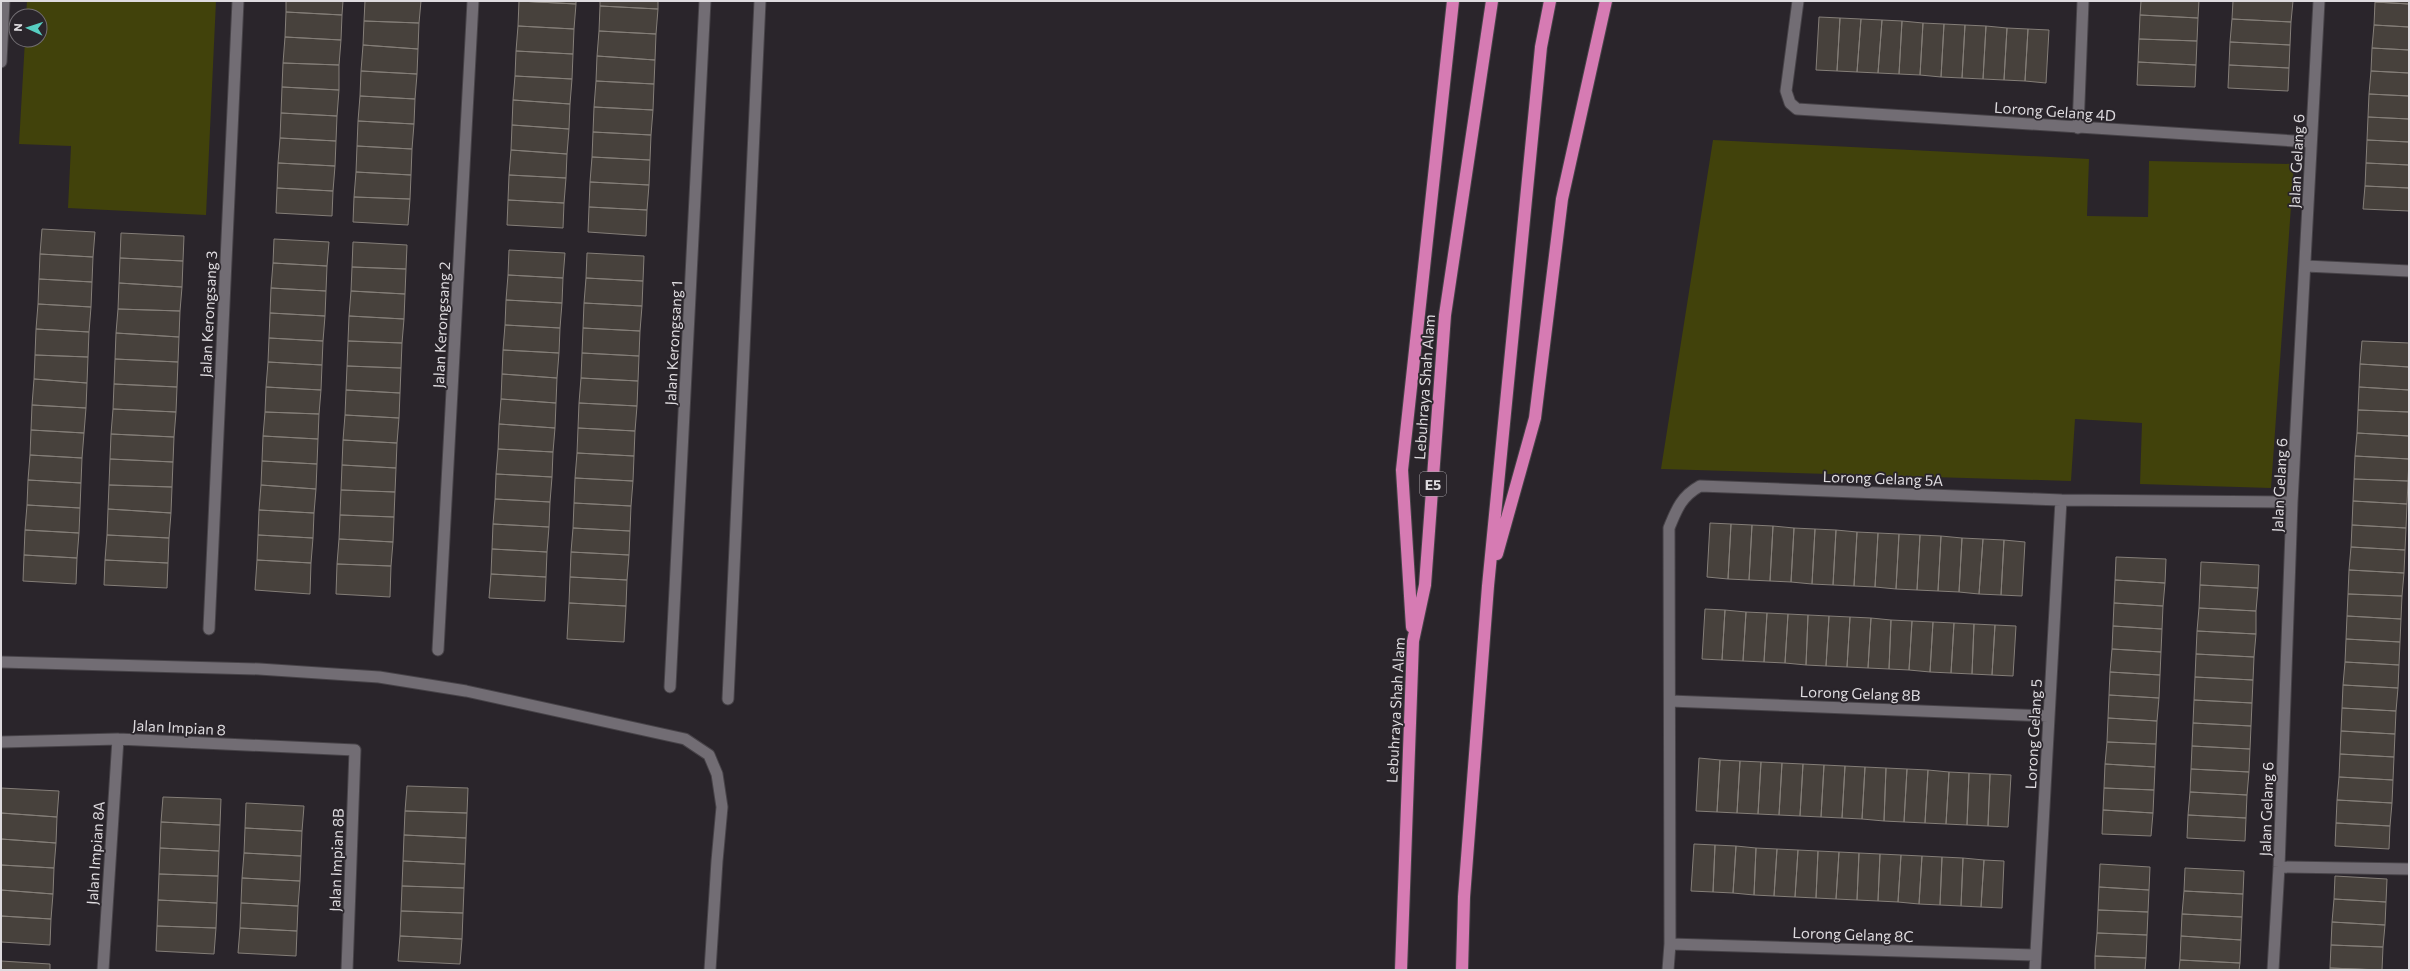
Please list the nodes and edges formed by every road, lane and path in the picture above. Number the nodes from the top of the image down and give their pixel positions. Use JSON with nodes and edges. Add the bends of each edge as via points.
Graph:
{"nodes":[{"id":1,"x":4,"y":1,"type":"edge"},
{"id":2,"x":238,"y":1,"type":"edge"},
{"id":3,"x":473,"y":1,"type":"edge"},
{"id":4,"x":705,"y":1,"type":"edge"},
{"id":5,"x":760,"y":1,"type":"edge"},
{"id":6,"x":1453,"y":1,"type":"edge"},
{"id":7,"x":1492,"y":1,"type":"edge"},
{"id":8,"x":1550,"y":1,"type":"edge"},
{"id":9,"x":1606,"y":1,"type":"edge"},
{"id":10,"x":1798,"y":1,"type":"edge"},
{"id":11,"x":2083,"y":1,"type":"edge"},
{"id":12,"x":2319,"y":1,"type":"edge"},
{"id":13,"x":1,"y":62,"type":"edge"},
{"id":14,"x":2078,"y":128,"type":"junction"},
{"id":15,"x":2311,"y":142,"type":"junction"},
{"id":16,"x":2306,"y":266,"type":"junction"},
{"id":17,"x":2409,"y":271,"type":"edge"},
{"id":18,"x":2061,"y":500,"type":"junction"},
{"id":19,"x":2292,"y":502,"type":"junction"},
{"id":20,"x":1488,"y":586,"type":"junction"},
{"id":21,"x":209,"y":629,"type":"dead end"},
{"id":22,"x":1413,"y":641,"type":"junction"},
{"id":23,"x":438,"y":650,"type":"dead end"},
{"id":24,"x":1,"y":662,"type":"edge"},
{"id":25,"x":670,"y":687,"type":"dead end"},
{"id":26,"x":728,"y":699,"type":"dead end"},
{"id":27,"x":1670,"y":701,"type":"junction"},
{"id":28,"x":2048,"y":716,"type":"junction"},
{"id":29,"x":118,"y":739,"type":"junction"},
{"id":30,"x":1,"y":742,"type":"edge"},
{"id":31,"x":355,"y":750,"type":"joint"},
{"id":32,"x":2279,"y":867,"type":"junction"},
{"id":33,"x":2409,"y":870,"type":"edge"},
{"id":34,"x":1464,"y":897,"type":"junction"},
{"id":35,"x":1670,"y":944,"type":"junction"},
{"id":36,"x":2036,"y":955,"type":"junction"},
{"id":37,"x":103,"y":970,"type":"edge"},
{"id":38,"x":347,"y":970,"type":"edge"},
{"id":39,"x":710,"y":970,"type":"edge"},
{"id":40,"x":1401,"y":970,"type":"edge"},
{"id":41,"x":1462,"y":970,"type":"edge"},
{"id":42,"x":1469,"y":970,"type":"edge"},
{"id":43,"x":1668,"y":970,"type":"edge"},
{"id":44,"x":2035,"y":970,"type":"edge"},
{"id":45,"x":2272,"y":970,"type":"edge"}],
"edges":[{"from":1,"to":13,"type":"street"},
{"from":2,"to":21,"type":"street","name":"Jalan Kerongsang 3"},
{"from":3,"to":23,"type":"street","name":"Jalan Kerongsang 2"},
{"from":4,"to":25,"type":"street","name":"Jalan Kerongsang 1"},
{"from":5,"to":26,"type":"street"},
{"from":6,"to":22,"type":"highway","via":[[1402,470]]},
{"from":7,"to":22,"type":"highway","name":"Lebuhraya Shah Alam","number":"E5","via":[[1445,315],[1425,585]]},
{"from":8,"to":20,"type":"highway","via":[[1541,47]]},
{"from":9,"to":20,"type":"highway","via":[[1562,199],[1535,418]]},
{"from":10,"to":14,"type":"street","name":"Lorong Gelang 4D","via":[[1786,91],[1790,103],[1797,109]]},
{"from":11,"to":14,"type":"street"},
{"from":12,"to":15,"type":"street","name":"Jalan Gelang 6"},
{"from":14,"to":15,"type":"street","name":"Lorong Gelang 4D"},
{"from":15,"to":16,"type":"street","name":"Jalan Gelang 6"},
{"from":16,"to":17,"type":"street"},
{"from":16,"to":19,"type":"street","name":"Jalan Gelang 6"},
{"from":18,"to":19,"type":"street","name":"Lorong Gelang 5A"},
{"from":18,"to":27,"type":"street","name":"Lorong Gelang 5A","via":[[1700,486],[1688,493],[1678,504],[1669,528]]},
{"from":18,"to":28,"type":"street","name":"Lorong Gelang 5"},
{"from":19,"to":32,"type":"street","name":"Jalan Gelang 6"},
{"from":20,"to":34,"type":"highway"},
{"from":22,"to":40,"type":"highway","name":"Lebuhraya Shah Alam","number":"E5"},
{"from":24,"to":39,"type":"street","via":[[259,669],[378,677],[466,691],[685,739],[709,755],[717,774],[722,807]]},
{"from":27,"to":28,"type":"street","name":"Lorong Gelang 8B"},
{"from":27,"to":35,"type":"street","name":"Lorong Gelang 5A"},
{"from":28,"to":36,"type":"street","name":"Lorong Gelang 5"},
{"from":29,"to":30,"type":"street","name":"Jalan Impian 8"},
{"from":29,"to":31,"type":"street","name":"Jalan Impian 8"},
{"from":29,"to":37,"type":"street","name":"Jalan Impian 8A"},
{"from":31,"to":38,"type":"street","name":"Jalan Impian 8B"},
{"from":32,"to":33,"type":"street"},
{"from":32,"to":45,"type":"street","name":"Jalan Gelang 6"},
{"from":34,"to":41,"type":"highway"},
{"from":34,"to":42,"type":"highway"},
{"from":35,"to":36,"type":"street","name":"Lorong Gelang 8C"},
{"from":35,"to":43,"type":"street","name":"Lorong Gelang 5A"},
{"from":36,"to":44,"type":"street","name":"Lorong Gelang 5"}]}
